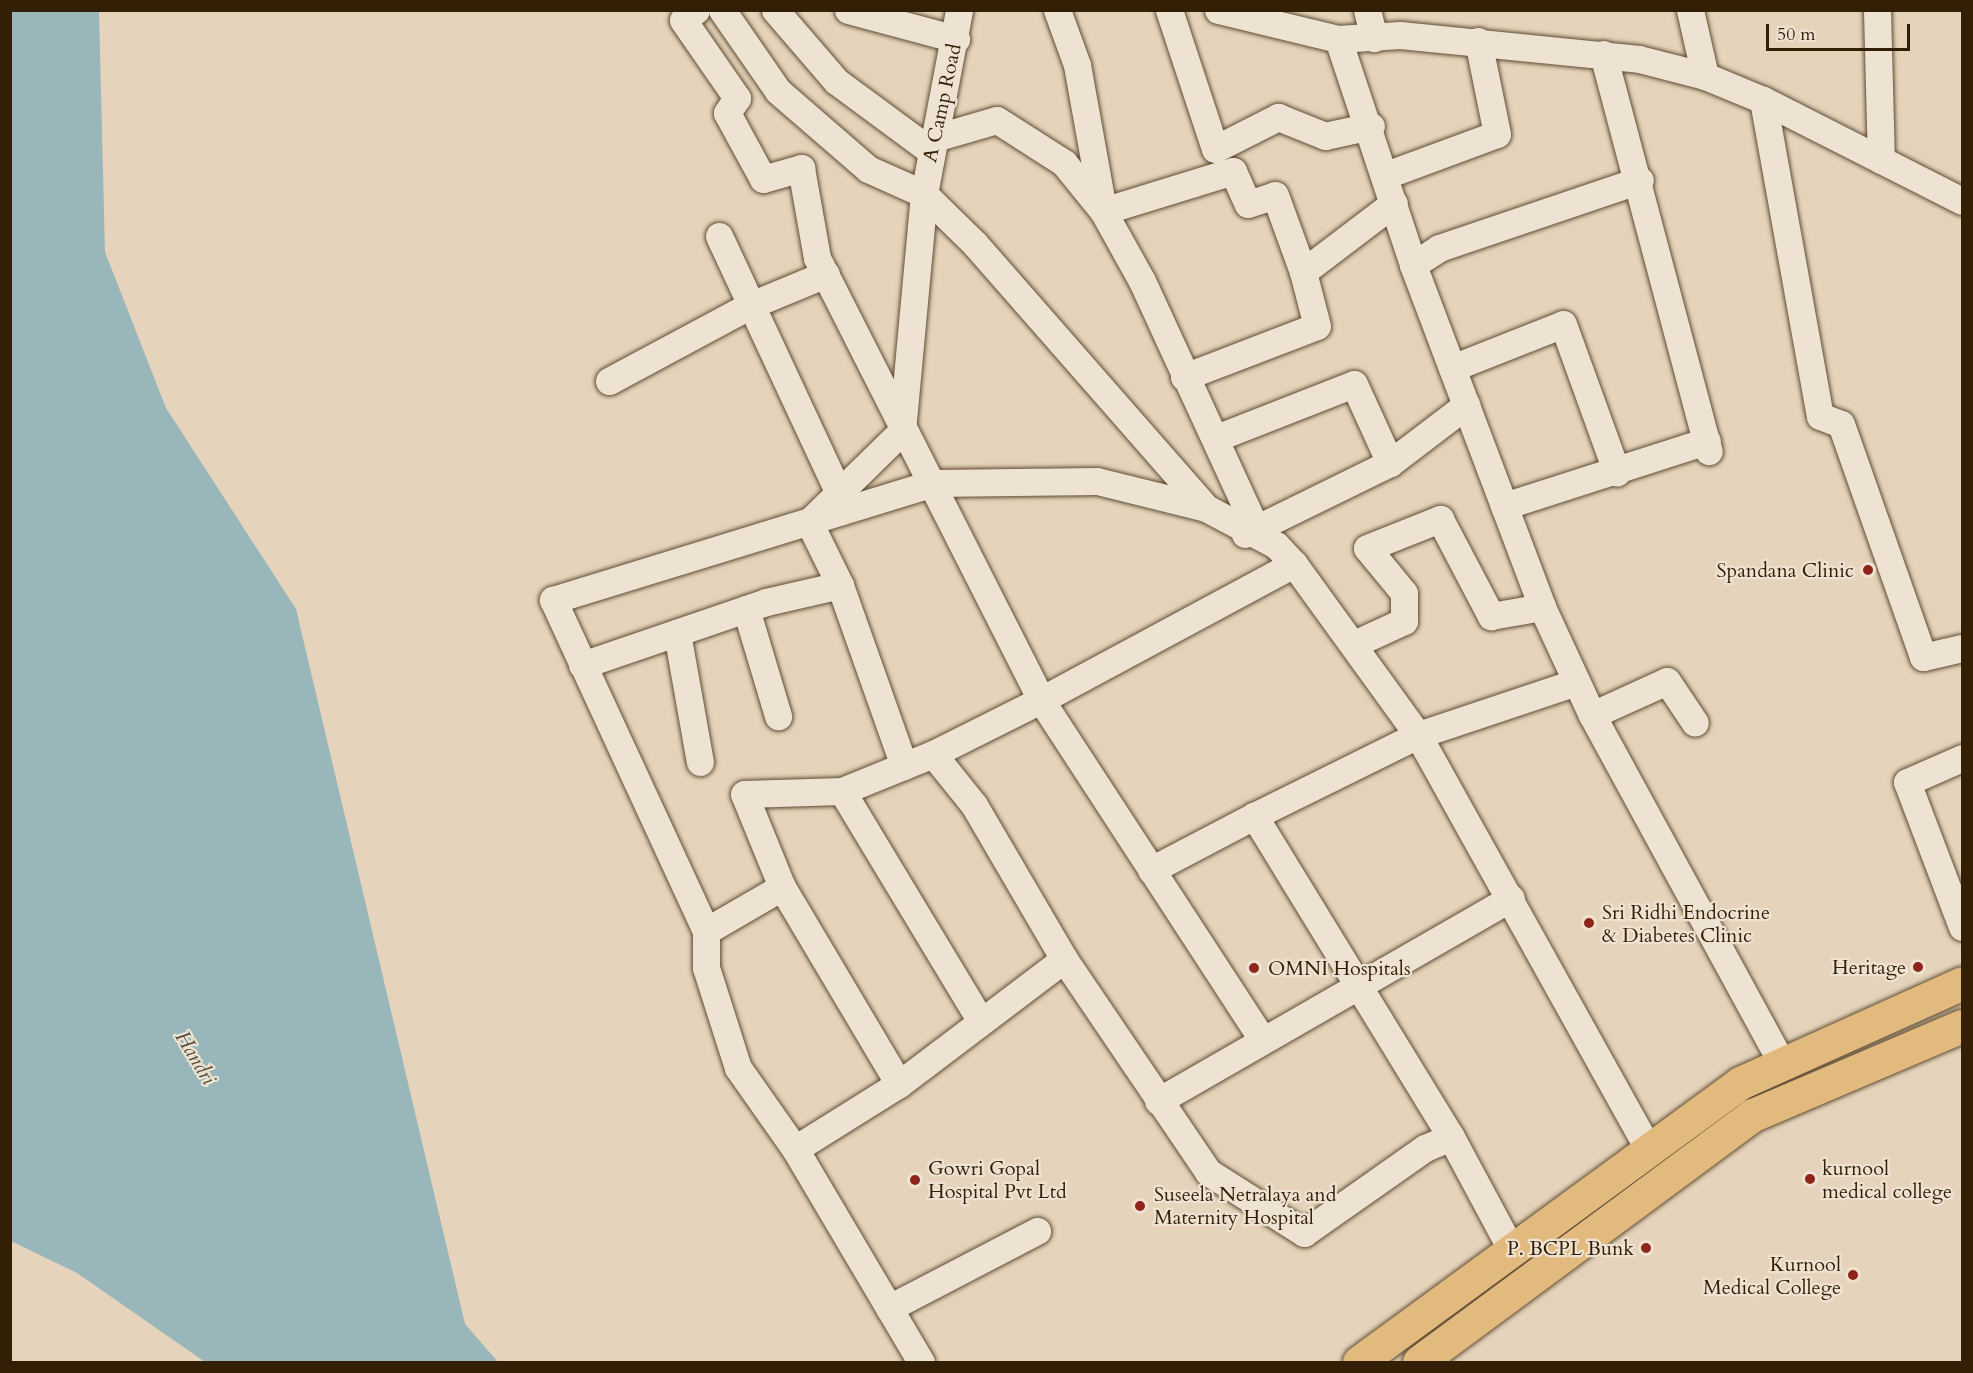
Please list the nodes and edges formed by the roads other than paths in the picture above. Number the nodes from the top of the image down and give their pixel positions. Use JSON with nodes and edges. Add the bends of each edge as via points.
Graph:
{"nodes":[{"id":1,"x":696,"y":10,"type":"edge"},
{"id":2,"x":722,"y":10,"type":"edge"},
{"id":3,"x":775,"y":10,"type":"edge"},
{"id":4,"x":959,"y":10,"type":"edge"},
{"id":5,"x":1057,"y":10,"type":"edge"},
{"id":6,"x":1169,"y":10,"type":"edge"},
{"id":7,"x":1218,"y":10,"type":"edge"},
{"id":8,"x":1367,"y":10,"type":"edge"},
{"id":9,"x":1690,"y":10,"type":"edge"},
{"id":10,"x":1877,"y":10,"type":"edge"},
{"id":11,"x":855,"y":12,"type":"edge"},
{"id":12,"x":1374,"y":38,"type":"junction"},
{"id":13,"x":956,"y":39,"type":"junction"},
{"id":14,"x":1338,"y":39,"type":"junction"},
{"id":15,"x":1478,"y":40,"type":"junction"},
{"id":16,"x":1603,"y":54,"type":"junction"},
{"id":17,"x":1705,"y":76,"type":"junction"},
{"id":18,"x":1763,"y":100,"type":"junction"},
{"id":19,"x":1371,"y":126,"type":"junction"},
{"id":20,"x":934,"y":144,"type":"junction"},
{"id":21,"x":1881,"y":160,"type":"junction"},
{"id":22,"x":1386,"y":175,"type":"junction"},
{"id":23,"x":1640,"y":180,"type":"junction"},
{"id":24,"x":924,"y":194,"type":"junction"},
{"id":25,"x":1962,"y":201,"type":"edge"},
{"id":26,"x":1394,"y":203,"type":"junction"},
{"id":27,"x":1103,"y":210,"type":"junction"},
{"id":28,"x":719,"y":236,"type":"dead end"},
{"id":29,"x":1413,"y":265,"type":"junction"},
{"id":30,"x":1303,"y":272,"type":"junction"},
{"id":31,"x":826,"y":274,"type":"junction"},
{"id":32,"x":751,"y":305,"type":"junction"},
{"id":33,"x":1452,"y":368,"type":"junction"},
{"id":34,"x":1184,"y":376,"type":"junction"},
{"id":35,"x":609,"y":381,"type":"dead end"},
{"id":36,"x":1466,"y":405,"type":"junction"},
{"id":37,"x":902,"y":430,"type":"junction"},
{"id":38,"x":1216,"y":438,"type":"junction"},
{"id":39,"x":1390,"y":463,"type":"junction"},
{"id":40,"x":1617,"y":472,"type":"junction"},
{"id":41,"x":933,"y":483,"type":"junction"},
{"id":42,"x":839,"y":493,"type":"junction"},
{"id":43,"x":1504,"y":506,"type":"junction"},
{"id":44,"x":1206,"y":508,"type":"junction"},
{"id":45,"x":809,"y":522,"type":"junction"},
{"id":46,"x":1251,"y":531,"type":"junction"},
{"id":47,"x":1294,"y":564,"type":"junction"},
{"id":48,"x":840,"y":585,"type":"junction"},
{"id":49,"x":1542,"y":607,"type":"junction"},
{"id":50,"x":746,"y":609,"type":"junction"},
{"id":51,"x":677,"y":633,"type":"junction"},
{"id":52,"x":1354,"y":644,"type":"junction"},
{"id":53,"x":1962,"y":648,"type":"edge"},
{"id":54,"x":582,"y":665,"type":"junction"},
{"id":55,"x":1576,"y":682,"type":"junction"},
{"id":56,"x":1041,"y":700,"type":"junction"},
{"id":57,"x":778,"y":716,"type":"dead end"},
{"id":58,"x":1592,"y":716,"type":"junction"},
{"id":59,"x":1695,"y":723,"type":"dead end"},
{"id":60,"x":1418,"y":735,"type":"junction"},
{"id":61,"x":933,"y":754,"type":"junction"},
{"id":62,"x":1962,"y":758,"type":"edge"},
{"id":63,"x":700,"y":762,"type":"dead end"},
{"id":64,"x":904,"y":766,"type":"junction"},
{"id":65,"x":842,"y":791,"type":"junction"},
{"id":66,"x":1254,"y":816,"type":"junction"},
{"id":67,"x":1151,"y":870,"type":"junction"},
{"id":68,"x":782,"y":887,"type":"junction"},
{"id":69,"x":1511,"y":898,"type":"junction"},
{"id":70,"x":1962,"y":927,"type":"edge"},
{"id":71,"x":706,"y":931,"type":"junction"},
{"id":72,"x":1064,"y":959,"type":"junction"},
{"id":73,"x":1962,"y":983,"type":"edge"},
{"id":74,"x":1355,"y":986,"type":"junction"},
{"id":75,"x":980,"y":1020,"type":"junction"},
{"id":76,"x":1962,"y":1026,"type":"edge"},
{"id":77,"x":1262,"y":1039,"type":"junction"},
{"id":78,"x":1780,"y":1060,"type":"junction"},
{"id":79,"x":899,"y":1084,"type":"junction"},
{"id":80,"x":1158,"y":1101,"type":"junction"},
{"id":81,"x":1451,"y":1137,"type":"junction"},
{"id":82,"x":1648,"y":1148,"type":"junction"},
{"id":83,"x":795,"y":1149,"type":"junction"},
{"id":84,"x":1666,"y":1174,"type":"junction"},
{"id":85,"x":1037,"y":1231,"type":"dead end"},
{"id":86,"x":1511,"y":1249,"type":"junction"},
{"id":87,"x":889,"y":1308,"type":"junction"},
{"id":88,"x":921,"y":1362,"type":"edge"},
{"id":89,"x":1359,"y":1362,"type":"edge"},
{"id":90,"x":1419,"y":1362,"type":"edge"}],
"edges":[{"from":1,"to":31,"type":"street","via":[[683,20],[737,99],[727,113],[763,179],[801,168],[817,258]]},
{"from":2,"to":24,"type":"street","via":[[778,91],[867,169]]},
{"from":3,"to":20,"type":"street","via":[[836,81]]},
{"from":4,"to":13,"type":"street","name":"A Camp Road"},
{"from":5,"to":27,"type":"street","via":[[1077,65]]},
{"from":6,"to":19,"type":"street","via":[[1215,149],[1278,117],[1325,136]]},
{"from":7,"to":14,"type":"street"},
{"from":8,"to":12,"type":"street"},
{"from":9,"to":17,"type":"street"},
{"from":10,"to":21,"type":"street"},
{"from":11,"to":13,"type":"street"},
{"from":12,"to":14,"type":"street"},
{"from":12,"to":15,"type":"street"},
{"from":13,"to":20,"type":"street","name":"A Camp Road"},
{"from":14,"to":19,"type":"street"},
{"from":15,"to":16,"type":"street"},
{"from":15,"to":22,"type":"street","via":[[1497,134]]},
{"from":16,"to":17,"type":"street"},
{"from":16,"to":23,"type":"street"},
{"from":17,"to":18,"type":"street"},
{"from":18,"to":21,"type":"street"},
{"from":18,"to":53,"type":"street","via":[[1820,416],[1841,424],[1923,657]]},
{"from":19,"to":22,"type":"street"},
{"from":20,"to":24,"type":"street","name":"A Camp Road"},
{"from":20,"to":27,"type":"street","via":[[997,120],[1064,163]]},
{"from":21,"to":25,"type":"street"},
{"from":22,"to":26,"type":"street"},
{"from":23,"to":29,"type":"street","via":[[1439,248]]},
{"from":23,"to":40,"type":"street","via":[[1708,446]]},
{"from":24,"to":37,"type":"street","name":"A Camp Road"},
{"from":24,"to":44,"type":"street","via":[[975,244]]},
{"from":26,"to":29,"type":"street"},
{"from":26,"to":30,"type":"street"},
{"from":27,"to":30,"type":"street","via":[[1233,171],[1248,204],[1275,195]]},
{"from":27,"to":34,"type":"street"},
{"from":28,"to":32,"type":"street"},
{"from":29,"to":33,"type":"street"},
{"from":30,"to":34,"type":"street","via":[[1317,326]]},
{"from":31,"to":32,"type":"street"},
{"from":31,"to":37,"type":"street"},
{"from":32,"to":35,"type":"street"},
{"from":32,"to":42,"type":"street"},
{"from":33,"to":36,"type":"street"},
{"from":33,"to":40,"type":"street","via":[[1563,324]]},
{"from":34,"to":38,"type":"street"},
{"from":36,"to":39,"type":"street"},
{"from":36,"to":43,"type":"street"},
{"from":37,"to":41,"type":"street"},
{"from":37,"to":42,"type":"street"},
{"from":38,"to":39,"type":"street","via":[[1354,384]]},
{"from":38,"to":46,"type":"street"},
{"from":39,"to":46,"type":"street"},
{"from":40,"to":43,"type":"street"},
{"from":41,"to":44,"type":"street","via":[[1096,481]]},
{"from":41,"to":45,"type":"street"},
{"from":41,"to":56,"type":"street"},
{"from":42,"to":45,"type":"street"},
{"from":43,"to":49,"type":"street"},
{"from":44,"to":46,"type":"street"},
{"from":45,"to":48,"type":"street"},
{"from":45,"to":54,"type":"street","via":[[553,600]]},
{"from":46,"to":47,"type":"street","via":[[1276,545]]},
{"from":47,"to":52,"type":"street"},
{"from":47,"to":56,"type":"street"},
{"from":48,"to":50,"type":"street"},
{"from":48,"to":64,"type":"street"},
{"from":49,"to":52,"type":"street","via":[[1491,616],[1440,519],[1367,548],[1404,593],[1404,621]]},
{"from":49,"to":55,"type":"street"},
{"from":50,"to":51,"type":"street"},
{"from":50,"to":57,"type":"street"},
{"from":51,"to":54,"type":"street"},
{"from":51,"to":63,"type":"street"},
{"from":52,"to":60,"type":"street"},
{"from":54,"to":71,"type":"street"},
{"from":55,"to":58,"type":"street"},
{"from":55,"to":60,"type":"street"},
{"from":56,"to":61,"type":"street"},
{"from":56,"to":67,"type":"street"},
{"from":58,"to":59,"type":"street","via":[[1668,681]]},
{"from":58,"to":78,"type":"street"},
{"from":60,"to":66,"type":"street"},
{"from":60,"to":69,"type":"street"},
{"from":61,"to":64,"type":"street"},
{"from":61,"to":72,"type":"street","via":[[974,805]]},
{"from":62,"to":70,"type":"street","via":[[1907,782]]},
{"from":64,"to":65,"type":"street"},
{"from":65,"to":68,"type":"street","via":[[744,794]]},
{"from":65,"to":75,"type":"street"},
{"from":66,"to":67,"type":"street"},
{"from":66,"to":74,"type":"street"},
{"from":67,"to":77,"type":"street"},
{"from":68,"to":71,"type":"street"},
{"from":68,"to":79,"type":"street"},
{"from":69,"to":74,"type":"street"},
{"from":69,"to":82,"type":"street"},
{"from":71,"to":83,"type":"street","via":[[706,968],[738,1068]]},
{"from":72,"to":75,"type":"street"},
{"from":72,"to":80,"type":"street"},
{"from":73,"to":78,"type":"main road"},
{"from":74,"to":77,"type":"street"},
{"from":74,"to":81,"type":"street"},
{"from":75,"to":79,"type":"street"},
{"from":76,"to":84,"type":"main road","via":[[1779,1101]]},
{"from":77,"to":80,"type":"street"},
{"from":78,"to":82,"type":"main road"},
{"from":79,"to":83,"type":"street"},
{"from":80,"to":81,"type":"street","via":[[1208,1172],[1304,1233],[1425,1148]]},
{"from":81,"to":86,"type":"street"},
{"from":82,"to":84,"type":"main road"},
{"from":82,"to":86,"type":"main road"},
{"from":83,"to":87,"type":"street"},
{"from":84,"to":90,"type":"main road"},
{"from":85,"to":87,"type":"street"},
{"from":86,"to":89,"type":"main road"},
{"from":87,"to":88,"type":"street"}]}
